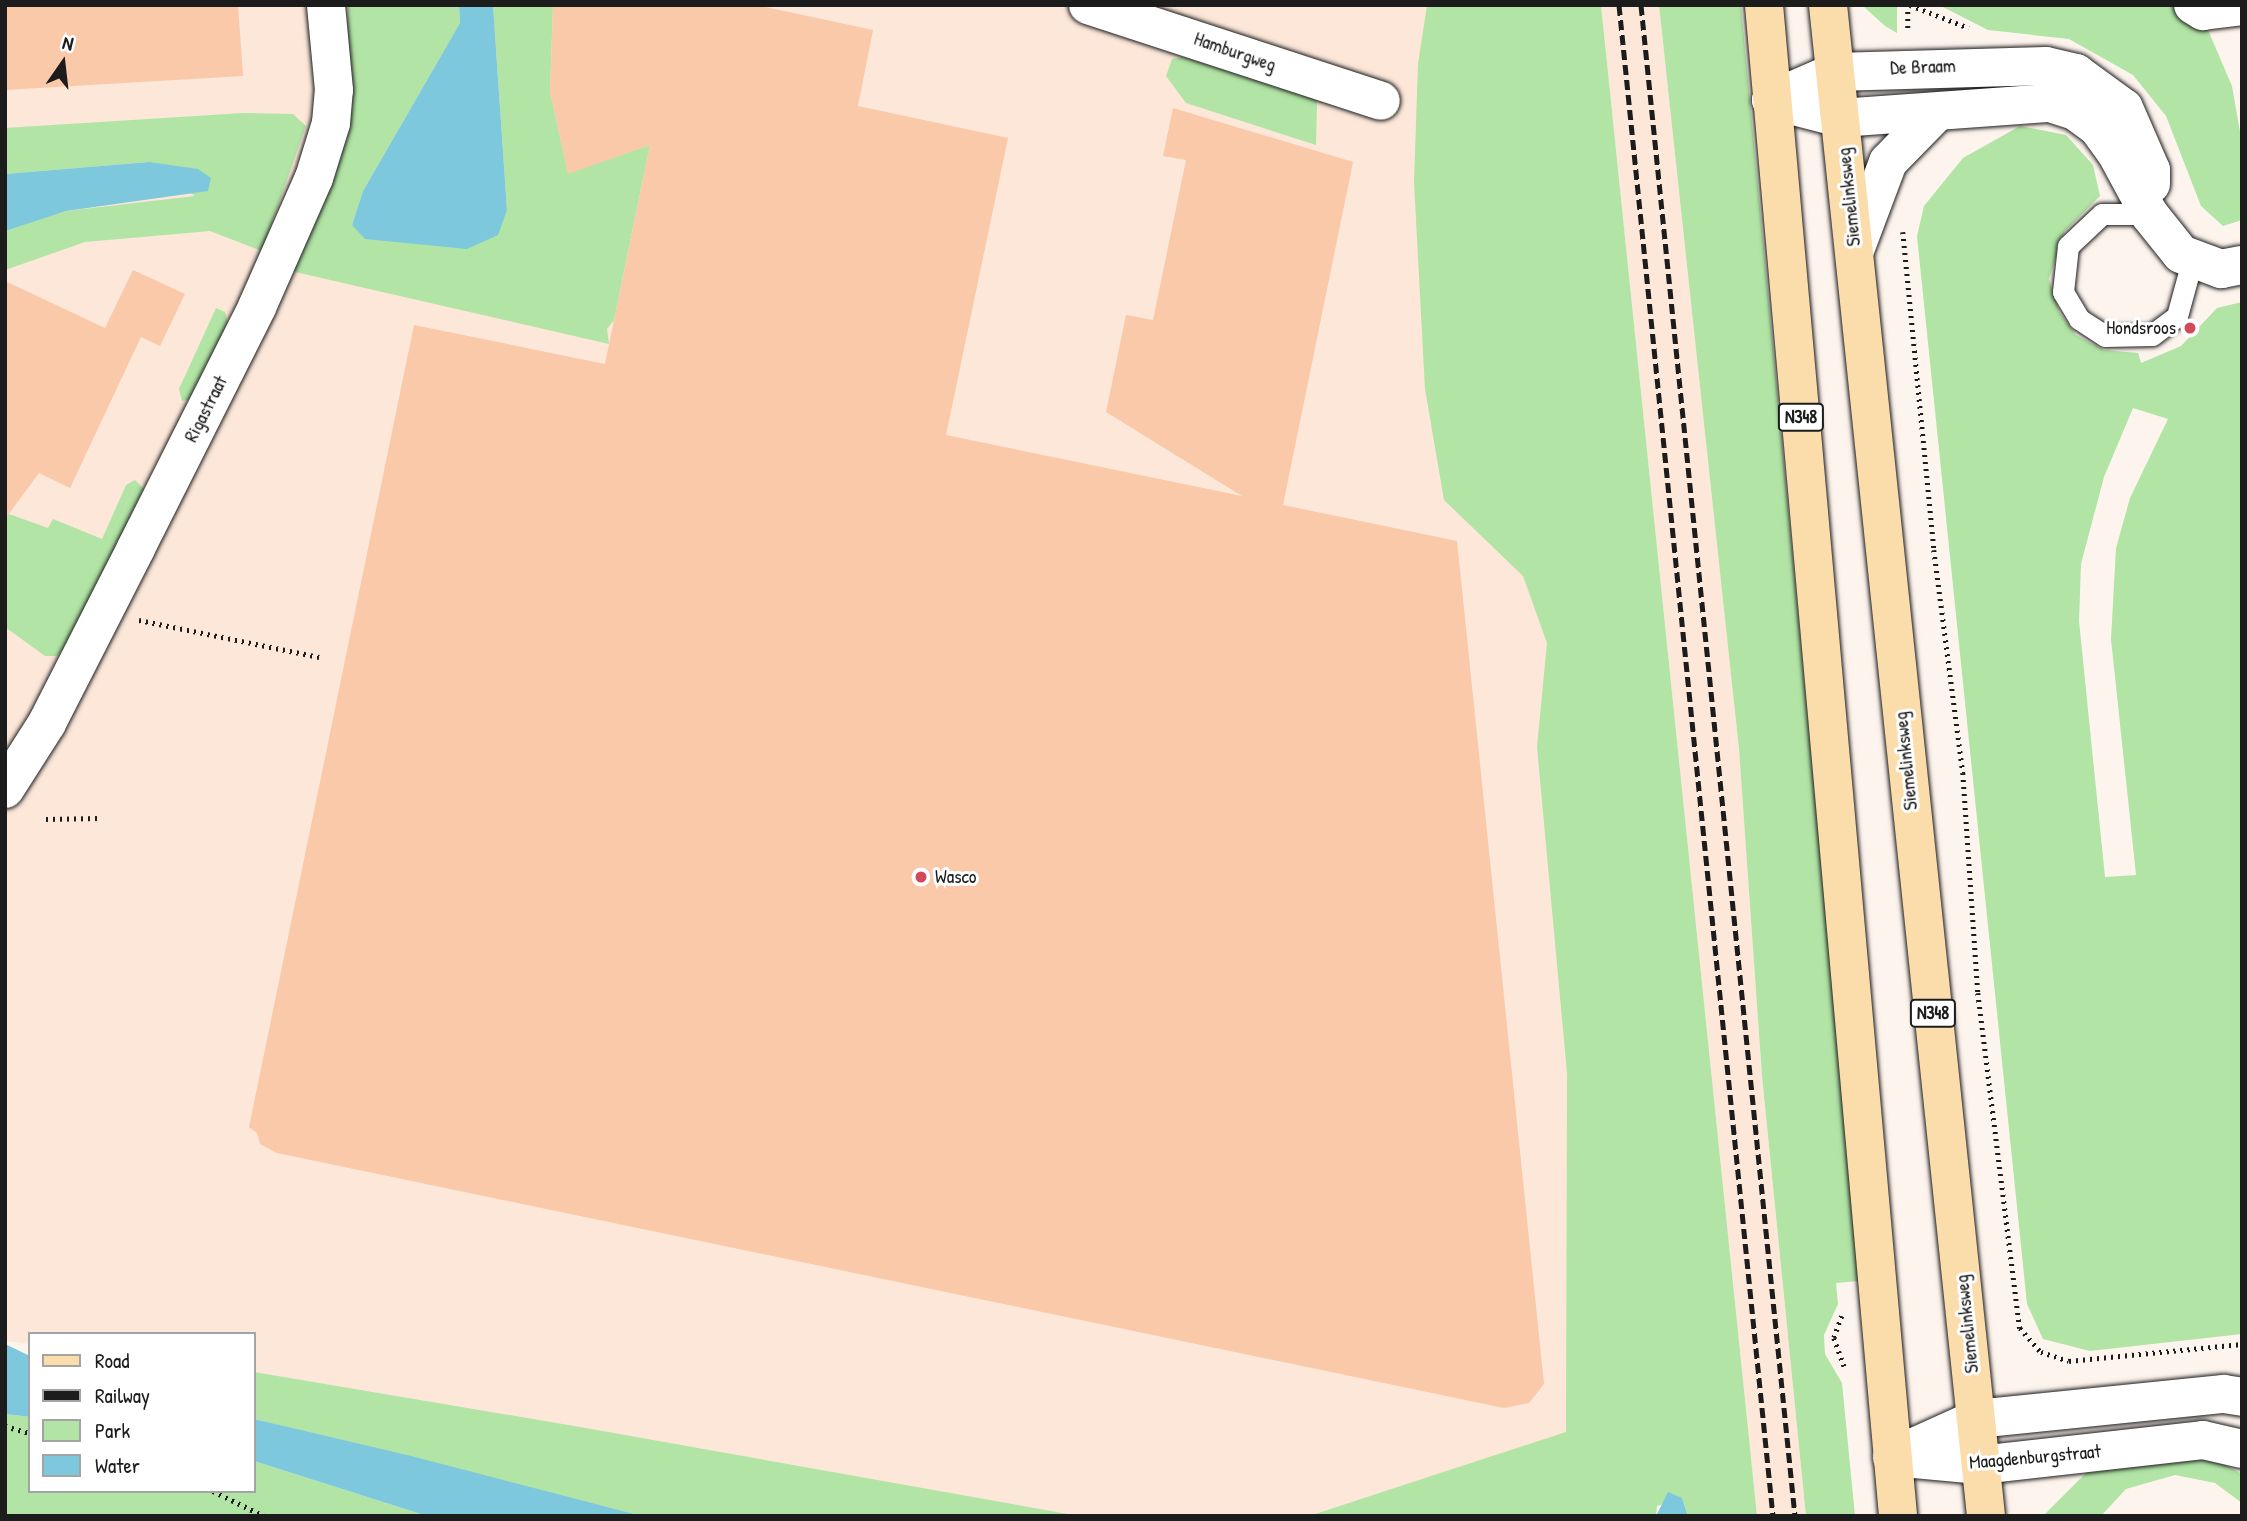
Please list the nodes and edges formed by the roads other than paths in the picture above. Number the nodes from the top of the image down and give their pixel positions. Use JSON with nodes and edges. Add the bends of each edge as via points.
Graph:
{"nodes":[{"id":1,"x":326,"y":5,"type":"edge"},
{"id":2,"x":1088,"y":5,"type":"edge"},
{"id":3,"x":1764,"y":5,"type":"edge"},
{"id":4,"x":1828,"y":5,"type":"edge"},
{"id":5,"x":2193,"y":5,"type":"edge"},
{"id":6,"x":2242,"y":6,"type":"edge"},
{"id":7,"x":1158,"y":15,"type":"edge"},
{"id":8,"x":1835,"y":72,"type":"junction"},
{"id":9,"x":1771,"y":100,"type":"junction"},
{"id":10,"x":1381,"y":101,"type":"dead end"},
{"id":11,"x":1936,"y":113,"type":"junction"},
{"id":12,"x":1840,"y":118,"type":"junction"},
{"id":13,"x":2149,"y":214,"type":"junction"},
{"id":14,"x":1854,"y":250,"type":"junction"},
{"id":15,"x":2192,"y":261,"type":"junction"},
{"id":16,"x":2242,"y":265,"type":"edge"},
{"id":17,"x":5,"y":789,"type":"edge"},
{"id":18,"x":2242,"y":1397,"type":"edge"},
{"id":19,"x":1976,"y":1419,"type":"junction"},
{"id":20,"x":2242,"y":1448,"type":"edge"},
{"id":21,"x":1892,"y":1457,"type":"junction"},
{"id":22,"x":1980,"y":1465,"type":"junction"},
{"id":23,"x":1898,"y":1516,"type":"edge"},
{"id":24,"x":1986,"y":1516,"type":"edge"}],
"edges":[{"from":1,"to":17,"type":"street","name":"Rigastraat","via":[[334,90],[331,123],[314,178],[257,307],[106,607],[47,723]]},
{"from":2,"to":7,"type":"street","name":"Hamburgweg"},
{"from":3,"to":9,"type":"main road","number":"N348"},
{"from":4,"to":8,"type":"main road","name":"Siemelinksweg","number":"N348"},
{"from":5,"to":6,"type":"street","via":[[2203,11]]},
{"from":7,"to":10,"type":"street","name":"Hamburgweg"},
{"from":8,"to":9,"type":"street","name":"De Braam"},
{"from":8,"to":12,"type":"main road","name":"Siemelinksweg","number":"N348"},
{"from":8,"to":13,"type":"street","name":"De Braam","via":[[2022,64],[2076,73],[2124,108],[2151,170]]},
{"from":9,"to":12,"type":"street"},
{"from":9,"to":21,"type":"main road","number":"N348"},
{"from":11,"to":12,"type":"street"},
{"from":11,"to":13,"type":"street","via":[[2050,103],[2074,111],[2098,128],[2115,151]]},
{"from":11,"to":14,"type":"street","via":[[1888,162]]},
{"from":12,"to":14,"type":"main road","name":"Siemelinksweg","number":"N348"},
{"from":13,"to":15,"type":"street","via":[[2168,241]]},
{"from":13,"to":15,"type":"lane","via":[[2102,214],[2068,246],[2062,284],[2079,319],[2105,336],[2152,335],[2177,316]]},
{"from":14,"to":19,"type":"main road","name":"Siemelinksweg","number":"N348"},
{"from":15,"to":16,"type":"street","via":[[2221,269]]},
{"from":18,"to":19,"type":"street","name":"Maagdenburgstraat","via":[[2224,1394]]},
{"from":19,"to":21,"type":"street","name":"Maagdenburgstraat"},
{"from":19,"to":22,"type":"main road","name":"Siemelinksweg","number":"N348"},
{"from":20,"to":22,"type":"street","name":"Maagdenburgstraat","via":[[2203,1440]]},
{"from":21,"to":22,"type":"street","name":"Maagdenburgstraat"},
{"from":21,"to":23,"type":"main road","number":"N348"},
{"from":22,"to":24,"type":"main road","name":"Siemelinksweg","number":"N348"}]}
